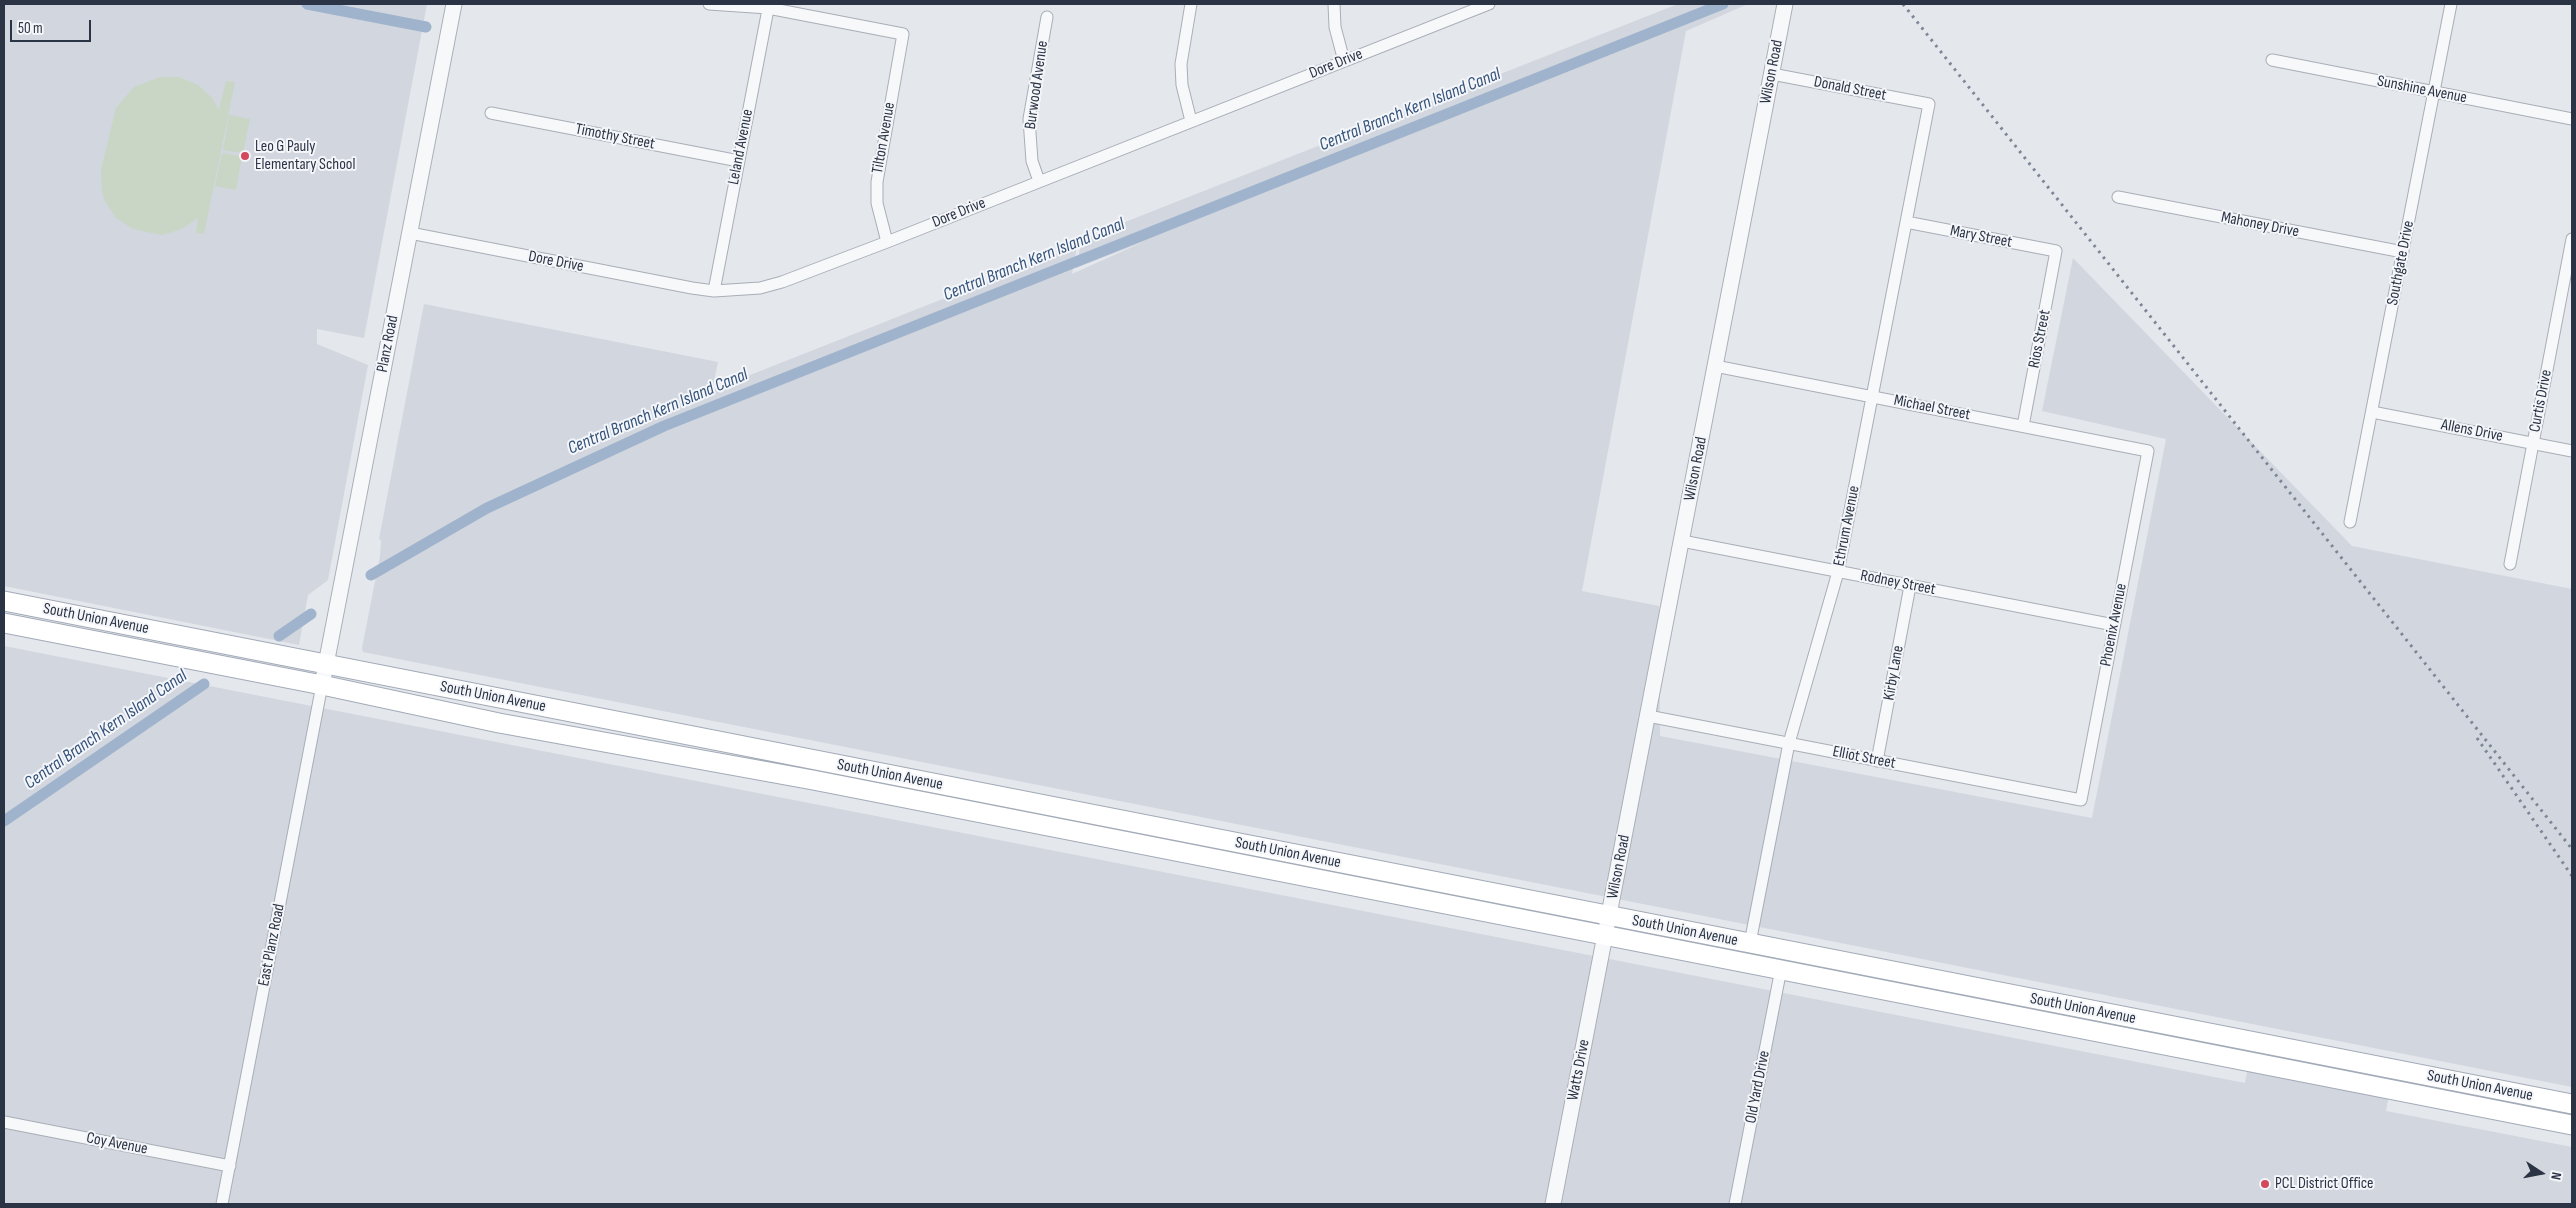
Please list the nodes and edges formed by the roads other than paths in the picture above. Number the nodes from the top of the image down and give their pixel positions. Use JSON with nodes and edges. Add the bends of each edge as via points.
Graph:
{"nodes":[{"id":1,"x":454,"y":4,"type":"edge"},
{"id":2,"x":709,"y":4,"type":"edge"},
{"id":3,"x":1191,"y":4,"type":"edge"},
{"id":4,"x":1334,"y":4,"type":"edge"},
{"id":5,"x":1488,"y":4,"type":"edge"},
{"id":6,"x":1786,"y":4,"type":"edge"},
{"id":7,"x":2451,"y":4,"type":"edge"},
{"id":8,"x":769,"y":6,"type":"edge"},
{"id":9,"x":1047,"y":17,"type":"dead end"},
{"id":10,"x":2272,"y":60,"type":"dead end"},
{"id":11,"x":1344,"y":61,"type":"junction"},
{"id":12,"x":1772,"y":74,"type":"junction"},
{"id":13,"x":2434,"y":92,"type":"junction"},
{"id":14,"x":1929,"y":104,"type":"joint"},
{"id":15,"x":491,"y":113,"type":"dead end"},
{"id":16,"x":2572,"y":119,"type":"edge"},
{"id":17,"x":1192,"y":121,"type":"junction"},
{"id":18,"x":739,"y":162,"type":"junction"},
{"id":19,"x":1039,"y":182,"type":"junction"},
{"id":20,"x":2118,"y":197,"type":"dead end"},
{"id":21,"x":1906,"y":222,"type":"junction"},
{"id":22,"x":410,"y":233,"type":"junction"},
{"id":23,"x":2572,"y":239,"type":"edge"},
{"id":24,"x":887,"y":242,"type":"junction"},
{"id":25,"x":2056,"y":251,"type":"joint"},
{"id":26,"x":2403,"y":252,"type":"junction"},
{"id":27,"x":714,"y":291,"type":"junction"},
{"id":28,"x":1715,"y":366,"type":"junction"},
{"id":29,"x":1872,"y":397,"type":"junction"},
{"id":30,"x":2372,"y":412,"type":"junction"},
{"id":31,"x":2023,"y":426,"type":"junction"},
{"id":32,"x":2533,"y":443,"type":"junction"},
{"id":33,"x":2148,"y":451,"type":"joint"},
{"id":34,"x":2572,"y":451,"type":"edge"},
{"id":35,"x":2350,"y":522,"type":"dead end"},
{"id":36,"x":1682,"y":541,"type":"junction"},
{"id":37,"x":2510,"y":564,"type":"dead end"},
{"id":38,"x":1838,"y":572,"type":"junction"},
{"id":39,"x":1910,"y":586,"type":"junction"},
{"id":40,"x":4,"y":601,"type":"edge"},
{"id":41,"x":4,"y":623,"type":"edge"},
{"id":42,"x":2114,"y":626,"type":"junction"},
{"id":43,"x":326,"y":665,"type":"junction"},
{"id":44,"x":322,"y":685,"type":"junction"},
{"id":45,"x":1648,"y":716,"type":"junction"},
{"id":46,"x":656,"y":729,"type":"junction"},
{"id":47,"x":1789,"y":743,"type":"junction"},
{"id":48,"x":652,"y":750,"type":"junction"},
{"id":49,"x":1878,"y":761,"type":"junction"},
{"id":50,"x":813,"y":780,"type":"junction"},
{"id":51,"x":927,"y":783,"type":"junction"},
{"id":52,"x":2081,"y":800,"type":"joint"},
{"id":53,"x":965,"y":810,"type":"junction"},
{"id":54,"x":1065,"y":810,"type":"junction"},
{"id":55,"x":1282,"y":852,"type":"junction"},
{"id":56,"x":1277,"y":871,"type":"junction"},
{"id":57,"x":1609,"y":916,"type":"junction"},
{"id":58,"x":1606,"y":935,"type":"junction"},
{"id":59,"x":1750,"y":943,"type":"junction"},
{"id":60,"x":1781,"y":969,"type":"junction"},
{"id":61,"x":2002,"y":1013,"type":"junction"},
{"id":62,"x":2114,"y":1015,"type":"junction"},
{"id":63,"x":2209,"y":1034,"type":"junction"},
{"id":64,"x":2117,"y":1035,"type":"junction"},
{"id":65,"x":2306,"y":1052,"type":"junction"},
{"id":66,"x":2227,"y":1057,"type":"junction"},
{"id":67,"x":2331,"y":1077,"type":"junction"},
{"id":68,"x":2436,"y":1078,"type":"junction"},
{"id":69,"x":2452,"y":1101,"type":"junction"},
{"id":70,"x":2569,"y":1104,"type":"edge"},
{"id":71,"x":4,"y":1122,"type":"edge"},
{"id":72,"x":2572,"y":1124,"type":"edge"},
{"id":73,"x":230,"y":1166,"type":"junction"},
{"id":74,"x":222,"y":1204,"type":"edge"},
{"id":75,"x":1553,"y":1204,"type":"edge"},
{"id":76,"x":1735,"y":1204,"type":"edge"}],
"edges":[{"from":1,"to":22,"type":"street","name":"Planz Road"},
{"from":2,"to":8,"type":"street"},
{"from":3,"to":17,"type":"street","via":[[1181,64],[1184,94]]},
{"from":4,"to":11,"type":"street","via":[[1335,27]]},
{"from":5,"to":11,"type":"street","name":"Dore Drive"},
{"from":6,"to":12,"type":"street","name":"Wilson Road"},
{"from":7,"to":13,"type":"street","name":"Southgate Drive"},
{"from":8,"to":18,"type":"street","name":"Leland Avenue"},
{"from":8,"to":24,"type":"street","name":"Tilton Avenue","via":[[903,34],[876,182],[877,203]]},
{"from":9,"to":19,"type":"street","name":"Burwood Avenue","via":[[1029,119],[1032,160]]},
{"from":10,"to":13,"type":"street","name":"Sunshine Avenue"},
{"from":11,"to":17,"type":"street","name":"Dore Drive"},
{"from":12,"to":14,"type":"street","name":"Donald Street"},
{"from":12,"to":28,"type":"street","name":"Wilson Road"},
{"from":13,"to":16,"type":"street","name":"Sunshine Avenue"},
{"from":13,"to":26,"type":"street","name":"Southgate Drive"},
{"from":14,"to":21,"type":"street","name":"Ethrum Avenue"},
{"from":15,"to":18,"type":"street","name":"Timothy Street"},
{"from":17,"to":19,"type":"street","name":"Dore Drive"},
{"from":18,"to":27,"type":"street","name":"Leland Avenue"},
{"from":19,"to":24,"type":"street","name":"Dore Drive"},
{"from":20,"to":26,"type":"street","name":"Mahoney Drive"},
{"from":21,"to":25,"type":"street","name":"Mary Street"},
{"from":21,"to":29,"type":"street","name":"Ethrum Avenue"},
{"from":22,"to":27,"type":"street","name":"Dore Drive"},
{"from":22,"to":43,"type":"street","name":"Planz Road"},
{"from":23,"to":32,"type":"street","name":"Curtis Drive"},
{"from":24,"to":27,"type":"street","name":"Dore Drive","via":[[782,282]]},
{"from":25,"to":31,"type":"street","name":"Rios Street"},
{"from":26,"to":30,"type":"street","name":"Southgate Drive"},
{"from":28,"to":29,"type":"street","name":"Michael Street"},
{"from":28,"to":36,"type":"street","name":"Wilson Road"},
{"from":29,"to":31,"type":"street","name":"Michael Street"},
{"from":29,"to":38,"type":"street","name":"Ethrum Avenue"},
{"from":30,"to":32,"type":"street","name":"Allens Drive"},
{"from":30,"to":35,"type":"street","name":"Southgate Drive"},
{"from":31,"to":33,"type":"street","name":"Michael Street"},
{"from":32,"to":34,"type":"street","name":"Allens Drive"},
{"from":32,"to":37,"type":"street","name":"Curtis Drive"},
{"from":33,"to":42,"type":"street","name":"Phoenix Avenue"},
{"from":36,"to":38,"type":"street","name":"Rodney Street"},
{"from":36,"to":45,"type":"street","name":"Wilson Road"},
{"from":38,"to":39,"type":"street","name":"Rodney Street"},
{"from":38,"to":47,"type":"street","name":"Ethrum Avenue"},
{"from":39,"to":42,"type":"street","name":"Rodney Street"},
{"from":39,"to":49,"type":"street","name":"Kirby Lane"},
{"from":40,"to":43,"type":"main road","name":"South Union Avenue"},
{"from":41,"to":44,"type":"main road","name":"South Union Avenue"},
{"from":42,"to":52,"type":"street","name":"Phoenix Avenue"},
{"from":43,"to":44,"type":"street","name":"Planz Road"},
{"from":43,"to":46,"type":"main road","name":"South Union Avenue"},
{"from":44,"to":48,"type":"main road","name":"South Union Avenue","via":[[499,723]]},
{"from":44,"to":73,"type":"street","name":"East Planz Road"},
{"from":45,"to":47,"type":"street","name":"Elliot Street"},
{"from":45,"to":57,"type":"street","name":"Wilson Road"},
{"from":46,"to":48,"type":"main road"},
{"from":46,"to":51,"type":"main road","name":"South Union Avenue"},
{"from":47,"to":49,"type":"street","name":"Elliot Street"},
{"from":47,"to":59,"type":"street","name":"Ethrum Avenue"},
{"from":48,"to":50,"type":"main road","name":"South Union Avenue"},
{"from":49,"to":52,"type":"street","name":"Elliot Street"},
{"from":50,"to":51,"type":"main road","via":[[831,775],[899,787]]},
{"from":50,"to":53,"type":"main road","name":"South Union Avenue"},
{"from":51,"to":54,"type":"main road","name":"South Union Avenue"},
{"from":53,"to":54,"type":"main road","via":[[977,802],[1054,818]]},
{"from":53,"to":56,"type":"main road","name":"South Union Avenue"},
{"from":54,"to":55,"type":"main road","name":"South Union Avenue"},
{"from":55,"to":56,"type":"main road"},
{"from":55,"to":57,"type":"main road","name":"South Union Avenue"},
{"from":56,"to":58,"type":"main road","name":"South Union Avenue"},
{"from":57,"to":58,"type":"street","name":"Wilson Road"},
{"from":57,"to":59,"type":"main road","name":"South Union Avenue"},
{"from":58,"to":60,"type":"main road","name":"South Union Avenue"},
{"from":58,"to":75,"type":"street","name":"Watts Drive"},
{"from":59,"to":62,"type":"main road","name":"South Union Avenue"},
{"from":60,"to":61,"type":"main road","name":"South Union Avenue"},
{"from":60,"to":76,"type":"street","name":"Old Yard Drive"},
{"from":61,"to":62,"type":"main road","via":[[2020,1006],[2101,1021]]},
{"from":61,"to":64,"type":"main road","name":"South Union Avenue"},
{"from":62,"to":63,"type":"main road","name":"South Union Avenue"},
{"from":63,"to":64,"type":"main road","via":[[2195,1040],[2126,1027]]},
{"from":63,"to":65,"type":"main road","name":"South Union Avenue"},
{"from":64,"to":66,"type":"main road","name":"South Union Avenue"},
{"from":65,"to":66,"type":"main road","via":[[2301,1058],[2294,1059],[2262,1054]]},
{"from":65,"to":68,"type":"main road","name":"South Union Avenue"},
{"from":66,"to":67,"type":"main road","name":"South Union Avenue"},
{"from":67,"to":68,"type":"main road","via":[[2356,1071],[2426,1084],[2434,1083]]},
{"from":67,"to":69,"type":"main road","name":"South Union Avenue"},
{"from":68,"to":70,"type":"main road","name":"South Union Avenue"},
{"from":69,"to":70,"type":"main road","via":[[2478,1098],[2539,1108]]},
{"from":69,"to":72,"type":"main road","name":"South Union Avenue"},
{"from":71,"to":73,"type":"street","name":"Coy Avenue"},
{"from":73,"to":74,"type":"street","name":"East Planz Road"}]}
